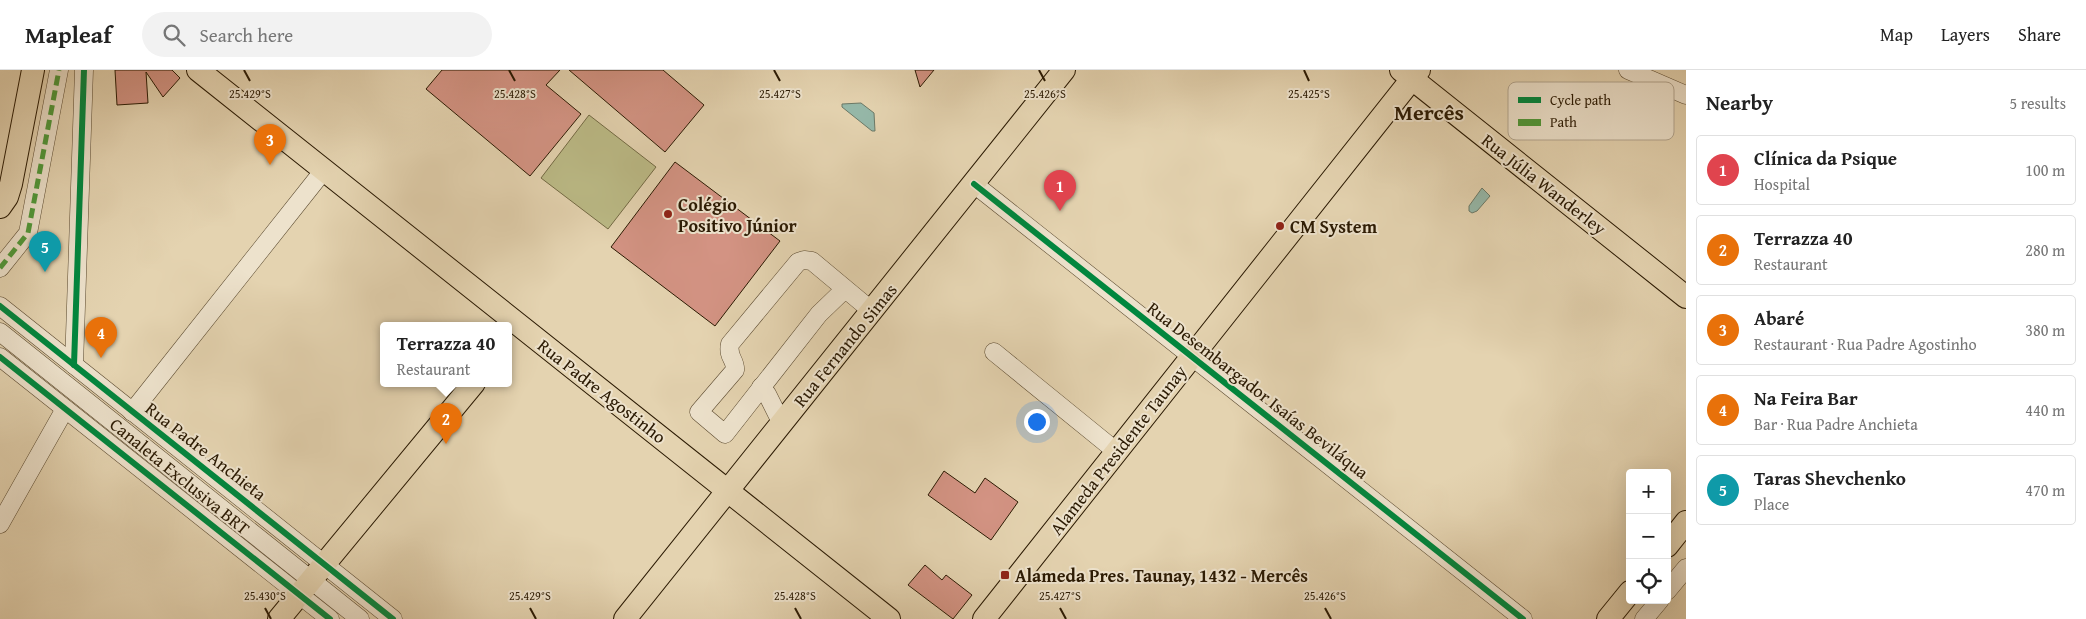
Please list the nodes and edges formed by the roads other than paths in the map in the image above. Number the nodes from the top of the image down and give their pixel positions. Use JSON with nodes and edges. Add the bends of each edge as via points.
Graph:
{"nodes":[{"id":1,"x":33,"y":70,"type":"edge"},
{"id":2,"x":59,"y":70,"type":"edge"},
{"id":3,"x":84,"y":70,"type":"edge"},
{"id":4,"x":198,"y":70,"type":"edge"},
{"id":5,"x":1064,"y":70,"type":"edge"},
{"id":6,"x":1628,"y":70,"type":"edge"},
{"id":7,"x":1411,"y":73,"type":"edge"},
{"id":8,"x":1656,"y":82,"type":"edge"},
{"id":9,"x":1674,"y":90,"type":"edge"},
{"id":10,"x":1686,"y":95,"type":"edge"},
{"id":11,"x":324,"y":170,"type":"junction"},
{"id":12,"x":974,"y":184,"type":"junction"},
{"id":13,"x":0,"y":208,"type":"edge"},
{"id":14,"x":0,"y":268,"type":"edge"},
{"id":15,"x":844,"y":289,"type":"junction"},
{"id":16,"x":1686,"y":297,"type":"edge"},
{"id":17,"x":0,"y":306,"type":"edge"},
{"id":18,"x":872,"y":311,"type":"junction"},
{"id":19,"x":501,"y":322,"type":"edge"},
{"id":20,"x":0,"y":332,"type":"edge"},
{"id":21,"x":514,"y":333,"type":"edge"},
{"id":22,"x":994,"y":352,"type":"dead end"},
{"id":23,"x":1192,"y":356,"type":"junction"},
{"id":24,"x":0,"y":357,"type":"edge"},
{"id":25,"x":74,"y":365,"type":"junction"},
{"id":26,"x":471,"y":387,"type":"edge"},
{"id":27,"x":761,"y":387,"type":"junction"},
{"id":28,"x":64,"y":409,"type":"junction"},
{"id":29,"x":132,"y":412,"type":"junction"},
{"id":30,"x":782,"y":424,"type":"junction"},
{"id":31,"x":1116,"y":452,"type":"junction"},
{"id":32,"x":728,"y":491,"type":"junction"},
{"id":33,"x":1686,"y":522,"type":"edge"},
{"id":34,"x":0,"y":524,"type":"edge"},
{"id":35,"x":1671,"y":541,"type":"edge"},
{"id":36,"x":1686,"y":568,"type":"edge"},
{"id":37,"x":312,"y":580,"type":"junction"},
{"id":38,"x":1671,"y":586,"type":"edge"},
{"id":39,"x":1626,"y":597,"type":"edge"},
{"id":40,"x":1657,"y":604,"type":"edge"},
{"id":41,"x":279,"y":619,"type":"edge"},
{"id":42,"x":330,"y":619,"type":"edge"},
{"id":43,"x":360,"y":619,"type":"edge"},
{"id":44,"x":393,"y":619,"type":"edge"},
{"id":45,"x":625,"y":619,"type":"edge"},
{"id":46,"x":889,"y":619,"type":"edge"},
{"id":47,"x":984,"y":619,"type":"edge"},
{"id":48,"x":1523,"y":619,"type":"edge"},
{"id":49,"x":1608,"y":619,"type":"edge"},
{"id":50,"x":1644,"y":619,"type":"edge"}],
"edges":[{"from":1,"to":13,"type":"main road","via":[[11,184]]},
{"from":2,"to":14,"type":"street","via":[[28,233]]},
{"from":3,"to":25,"type":"street"},
{"from":4,"to":11,"type":"main road","name":"Rua Padre Agostinho"},
{"from":5,"to":12,"type":"main road","name":"Rua Fernando Simas"},
{"from":6,"to":8,"type":"street"},
{"from":7,"to":16,"type":"main road","name":"Rua Júlia Wanderley"},
{"from":7,"to":23,"type":"main road","name":"Alameda Presidente Taunay"},
{"from":9,"to":10,"type":"street"},
{"from":11,"to":19,"type":"main road","name":"Rua Padre Agostinho"},
{"from":11,"to":29,"type":"street"},
{"from":12,"to":18,"type":"main road","name":"Rua Fernando Simas"},
{"from":12,"to":23,"type":"street","name":"Rua Desembargador Isaías Beviláqua"},
{"from":15,"to":18,"type":"street"},
{"from":15,"to":27,"type":"street","via":[[819,314]]},
{"from":15,"to":27,"type":"street","via":[[812,261],[798,262],[730,344],[728,351],[735,370],[699,412],[725,434]]},
{"from":17,"to":25,"type":"street","name":"Rua Padre Anchieta"},
{"from":18,"to":30,"type":"main road","name":"Rua Fernando Simas"},
{"from":20,"to":37,"type":"street","name":"Canaleta Exclusiva BRT"},
{"from":21,"to":32,"type":"main road","name":"Rua Padre Agostinho"},
{"from":22,"to":31,"type":"street"},
{"from":23,"to":31,"type":"main road","name":"Alameda Presidente Taunay"},
{"from":23,"to":48,"type":"street","name":"Rua Desembargador Isaías Beviláqua"},
{"from":24,"to":28,"type":"street","name":"Rua Padre Anchieta"},
{"from":25,"to":29,"type":"street","name":"Rua Padre Anchieta"},
{"from":26,"to":37,"type":"main road"},
{"from":27,"to":30,"type":"street"},
{"from":28,"to":34,"type":"street"},
{"from":28,"to":37,"type":"street","name":"Rua Padre Anchieta"},
{"from":29,"to":37,"type":"street","name":"Rua Padre Anchieta"},
{"from":30,"to":32,"type":"main road","name":"Rua Fernando Simas"},
{"from":31,"to":47,"type":"main road","name":"Alameda Presidente Taunay"},
{"from":32,"to":45,"type":"main road","name":"Rua Fernando Simas"},
{"from":32,"to":46,"type":"main road","name":"Rua Padre Agostinho"},
{"from":33,"to":35,"type":"main road"},
{"from":36,"to":38,"type":"street"},
{"from":37,"to":41,"type":"main road"},
{"from":37,"to":42,"type":"street","name":"Rua Padre Anchieta"},
{"from":37,"to":43,"type":"street","name":"Canaleta Exclusiva BRT"},
{"from":37,"to":44,"type":"street","name":"Rua Padre Anchieta"},
{"from":39,"to":49,"type":"main road"},
{"from":40,"to":50,"type":"street"}]}
